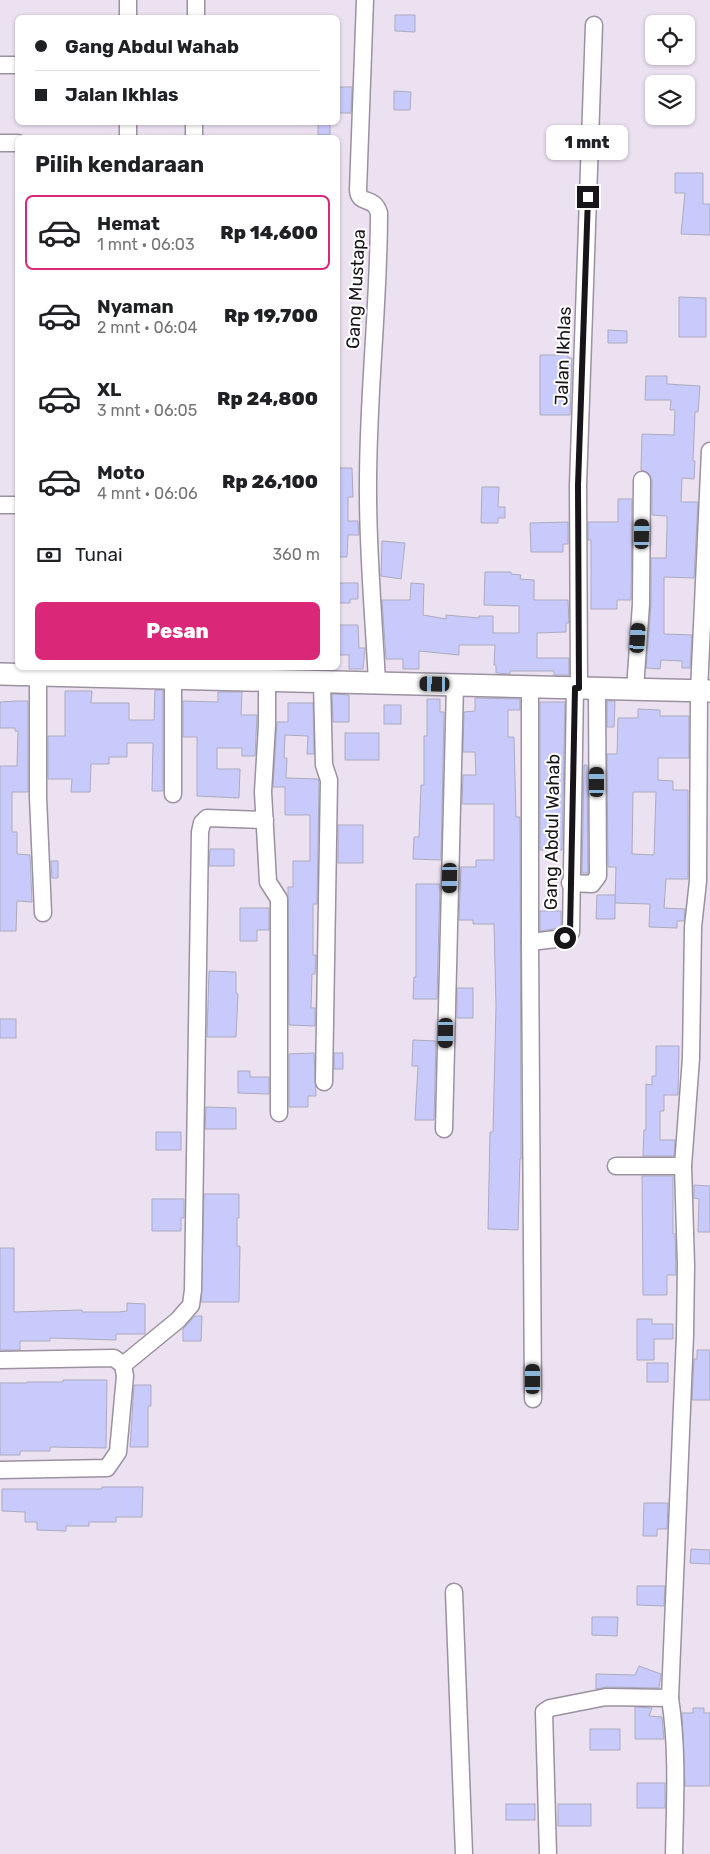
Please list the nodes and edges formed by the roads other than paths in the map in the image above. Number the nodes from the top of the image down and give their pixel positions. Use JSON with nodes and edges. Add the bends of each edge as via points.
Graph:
{"nodes":[{"id":1,"x":128,"y":0,"type":"edge"},
{"id":2,"x":196,"y":0,"type":"edge"},
{"id":3,"x":365,"y":0,"type":"edge"},
{"id":4,"x":128,"y":15,"type":"edge"},
{"id":5,"x":196,"y":15,"type":"edge"},
{"id":6,"x":594,"y":25,"type":"dead end"},
{"id":7,"x":0,"y":65,"type":"edge"},
{"id":8,"x":15,"y":65,"type":"edge"},
{"id":9,"x":0,"y":143,"type":"edge"},
{"id":10,"x":15,"y":143,"type":"edge"},
{"id":11,"x":710,"y":451,"type":"edge"},
{"id":12,"x":642,"y":480,"type":"dead end"},
{"id":13,"x":0,"y":505,"type":"edge"},
{"id":14,"x":15,"y":505,"type":"edge"},
{"id":15,"x":38,"y":671,"type":"edge"},
{"id":16,"x":144,"y":673,"type":"edge"},
{"id":17,"x":208,"y":673,"type":"edge"},
{"id":18,"x":0,"y":674,"type":"edge"},
{"id":19,"x":267,"y":674,"type":"edge"},
{"id":20,"x":172,"y":678,"type":"junction"},
{"id":21,"x":322,"y":682,"type":"junction"},
{"id":22,"x":377,"y":683,"type":"junction"},
{"id":23,"x":455,"y":685,"type":"junction"},
{"id":24,"x":530,"y":687,"type":"junction"},
{"id":25,"x":584,"y":688,"type":"junction"},
{"id":26,"x":635,"y":689,"type":"junction"},
{"id":27,"x":705,"y":691,"type":"edge"},
{"id":28,"x":174,"y":794,"type":"dead end"},
{"id":29,"x":265,"y":820,"type":"junction"},
{"id":30,"x":570,"y":883,"type":"junction"},
{"id":31,"x":43,"y":913,"type":"dead end"},
{"id":32,"x":530,"y":942,"type":"junction"},
{"id":33,"x":324,"y":1082,"type":"dead end"},
{"id":34,"x":279,"y":1113,"type":"dead end"},
{"id":35,"x":444,"y":1129,"type":"dead end"},
{"id":36,"x":616,"y":1166,"type":"dead end"},
{"id":37,"x":683,"y":1166,"type":"junction"},
{"id":38,"x":0,"y":1360,"type":"edge"},
{"id":39,"x":123,"y":1365,"type":"junction"},
{"id":40,"x":533,"y":1399,"type":"dead end"},
{"id":41,"x":0,"y":1470,"type":"edge"},
{"id":42,"x":454,"y":1592,"type":"dead end"},
{"id":43,"x":670,"y":1698,"type":"junction"},
{"id":44,"x":464,"y":1854,"type":"edge"},
{"id":45,"x":548,"y":1854,"type":"edge"},
{"id":46,"x":674,"y":1854,"type":"edge"}],
"edges":[{"from":1,"to":4,"type":"street"},
{"from":2,"to":5,"type":"street"},
{"from":3,"to":22,"type":"street","name":"Gang Mustapa","via":[[358,190],[362,200],[377,205],[379,213],[368,494]]},
{"from":6,"to":25,"type":"street","name":"Jalan Ikhlas","via":[[578,485]]},
{"from":7,"to":8,"type":"street"},
{"from":9,"to":10,"type":"street"},
{"from":11,"to":27,"type":"street"},
{"from":12,"to":26,"type":"street","via":[[641,604]]},
{"from":13,"to":14,"type":"street"},
{"from":15,"to":16,"type":"street"},
{"from":15,"to":18,"type":"street"},
{"from":15,"to":31,"type":"street","via":[[38,797]]},
{"from":16,"to":20,"type":"street"},
{"from":17,"to":19,"type":"street"},
{"from":17,"to":20,"type":"street"},
{"from":19,"to":21,"type":"street"},
{"from":19,"to":29,"type":"street"},
{"from":20,"to":28,"type":"street"},
{"from":21,"to":22,"type":"street"},
{"from":21,"to":33,"type":"street","via":[[324,765],[329,780]]},
{"from":22,"to":23,"type":"street"},
{"from":23,"to":24,"type":"street"},
{"from":23,"to":35,"type":"street"},
{"from":24,"to":25,"type":"street"},
{"from":24,"to":32,"type":"street"},
{"from":25,"to":26,"type":"street"},
{"from":25,"to":30,"type":"street","name":"Gang Abdul Wahab"},
{"from":25,"to":30,"type":"street","via":[[598,876],[592,884]]},
{"from":26,"to":27,"type":"street"},
{"from":27,"to":37,"type":"street","via":[[698,881],[693,927],[691,1058]]},
{"from":29,"to":34,"type":"street","via":[[268,882],[279,899]]},
{"from":29,"to":39,"type":"street","via":[[207,818],[202,823],[191,1305],[178,1320]]},
{"from":30,"to":32,"type":"street","name":"Gang Abdul Wahab","via":[[570,932],[565,938]]},
{"from":32,"to":40,"type":"street"},
{"from":36,"to":37,"type":"street"},
{"from":37,"to":43,"type":"street","via":[[685,1335]]},
{"from":38,"to":39,"type":"street","via":[[114,1358]]},
{"from":39,"to":41,"type":"street","via":[[125,1395],[118,1452],[107,1468]]},
{"from":42,"to":44,"type":"street"},
{"from":43,"to":45,"type":"street","via":[[606,1697],[544,1712]]},
{"from":43,"to":46,"type":"street","via":[[676,1768]]}]}
